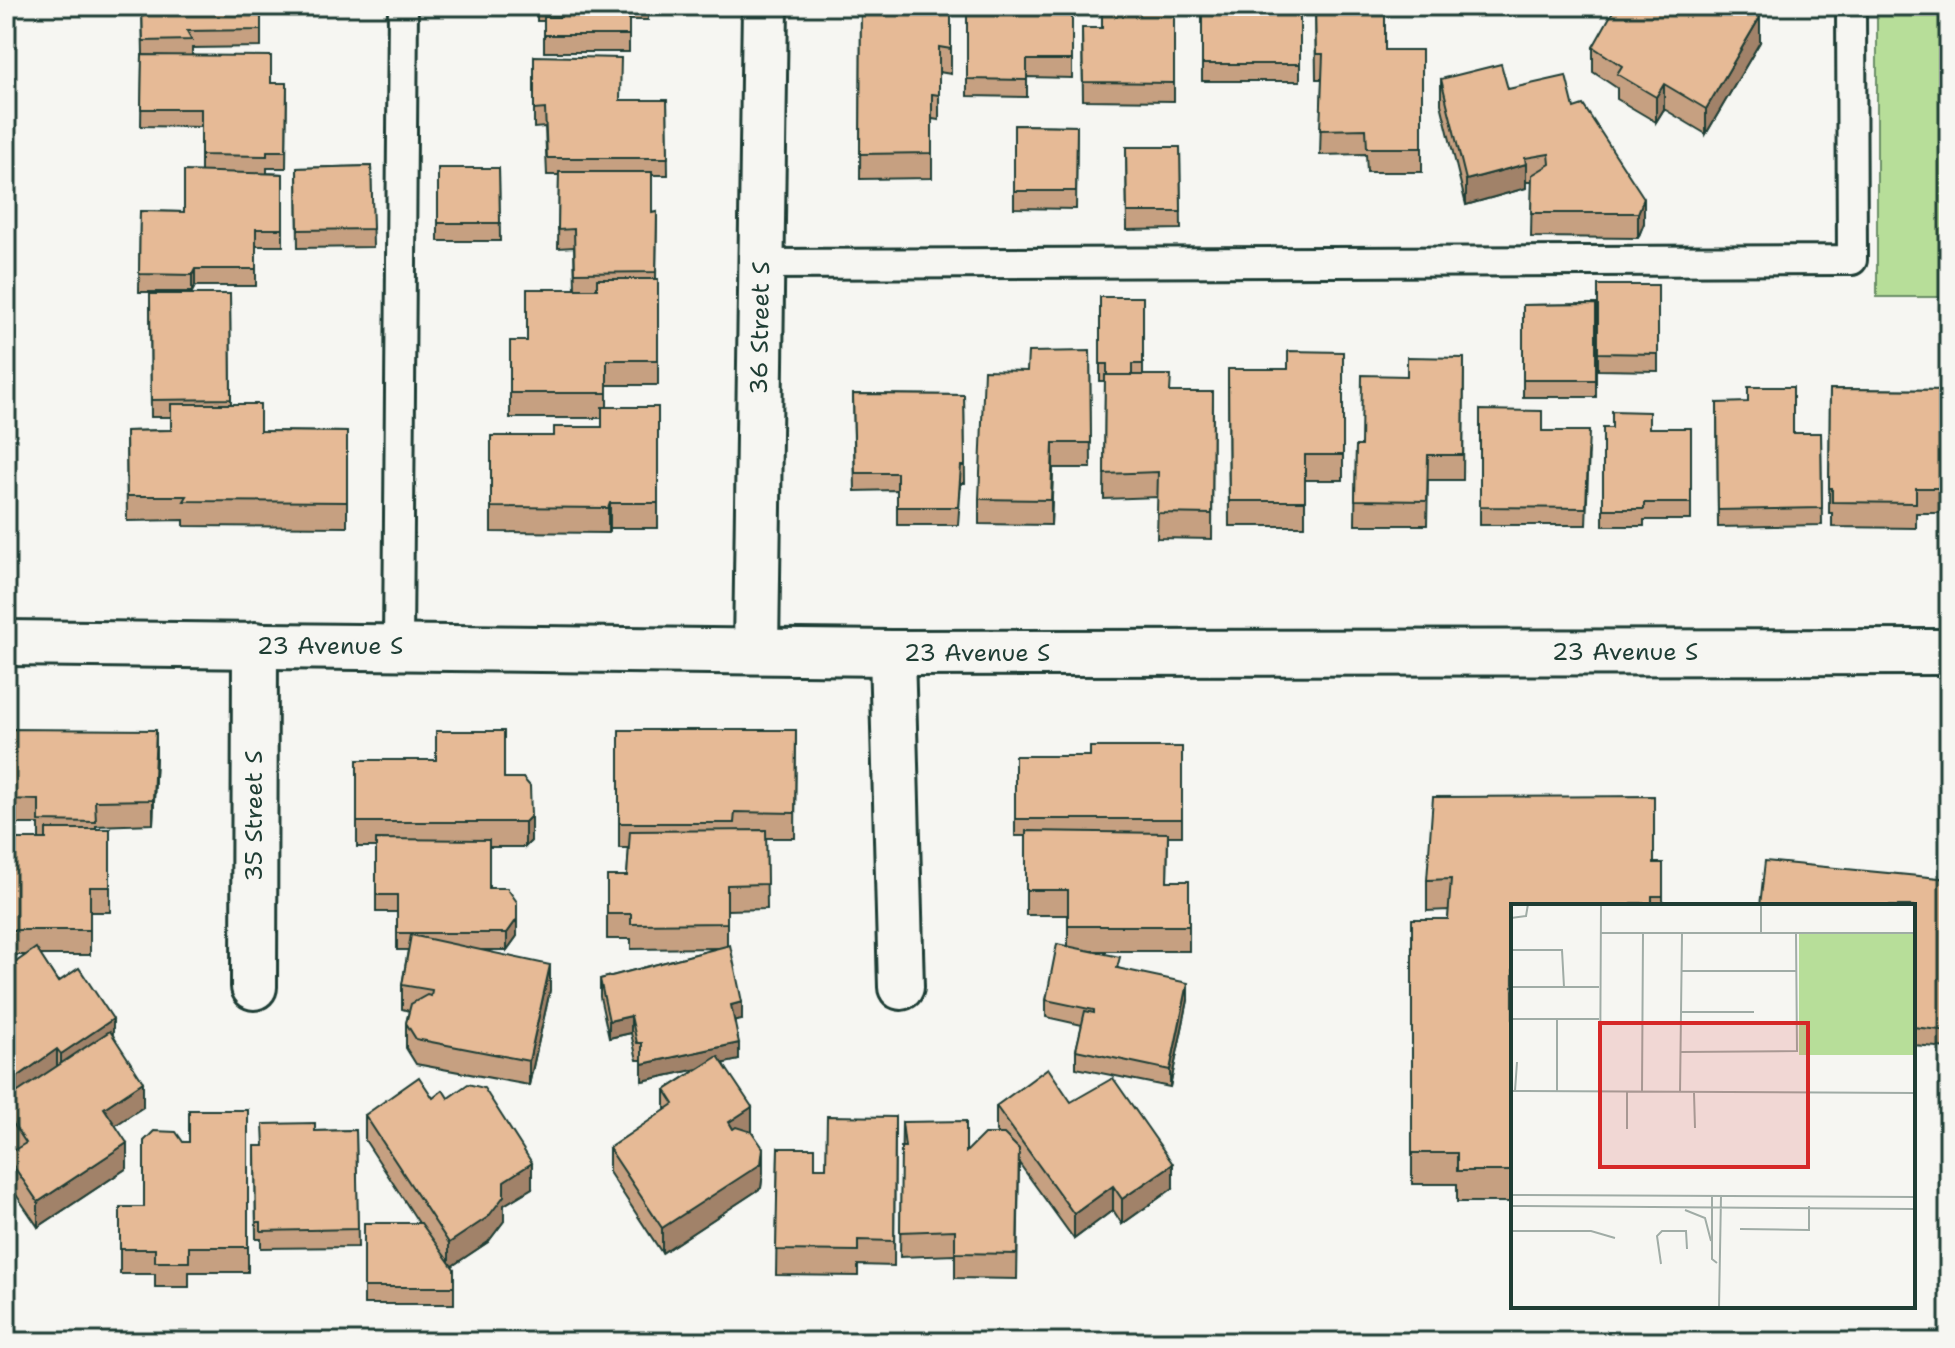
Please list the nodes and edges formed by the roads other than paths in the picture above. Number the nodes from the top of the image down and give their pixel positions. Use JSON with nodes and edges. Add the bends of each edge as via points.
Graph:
{"nodes":[{"id":1,"x":403,"y":6,"type":"edge"},
{"id":2,"x":765,"y":6,"type":"edge"},
{"id":3,"x":1851,"y":6,"type":"edge"},
{"id":4,"x":761,"y":264,"type":"junction"},
{"id":5,"x":6,"y":643,"type":"edge"},
{"id":6,"x":255,"y":645,"type":"junction"},
{"id":7,"x":398,"y":646,"type":"junction"},
{"id":8,"x":756,"y":650,"type":"junction"},
{"id":9,"x":1949,"y":652,"type":"edge"},
{"id":10,"x":892,"y":653,"type":"junction"},
{"id":11,"x":254,"y":987,"type":"dead end"},
{"id":12,"x":901,"y":987,"type":"dead end"}],
"edges":[{"from":1,"to":7,"type":"lane"},
{"from":2,"to":4,"type":"street","name":"36 Street S"},
{"from":3,"to":4,"type":"lane","via":[[1852,260]]},
{"from":4,"to":8,"type":"street","name":"36 Street S"},
{"from":5,"to":6,"type":"street","name":"23 Avenue S"},
{"from":6,"to":7,"type":"street","name":"23 Avenue S"},
{"from":6,"to":11,"type":"street","name":"35 Street S"},
{"from":7,"to":8,"type":"street","name":"23 Avenue S"},
{"from":8,"to":10,"type":"street","name":"23 Avenue S"},
{"from":9,"to":10,"type":"street","name":"23 Avenue S"},
{"from":10,"to":12,"type":"street"}]}
